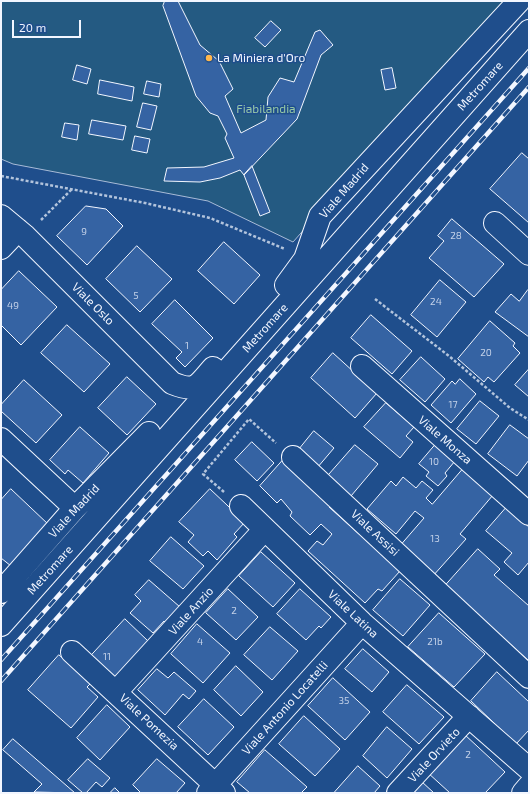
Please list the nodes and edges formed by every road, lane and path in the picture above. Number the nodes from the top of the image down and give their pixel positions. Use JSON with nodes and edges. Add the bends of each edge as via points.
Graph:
{"nodes":[{"id":1,"x":519,"y":1,"type":"edge"},
{"id":2,"x":529,"y":31,"type":"edge"},
{"id":3,"x":1,"y":176,"type":"edge"},
{"id":4,"x":72,"y":190,"type":"junction"},
{"id":5,"x":1,"y":216,"type":"edge"},
{"id":6,"x":494,"y":223,"type":"dead end"},
{"id":7,"x":22,"y":233,"type":"junction"},
{"id":8,"x":1,"y":248,"type":"edge"},
{"id":9,"x":529,"y":254,"type":"edge"},
{"id":10,"x":305,"y":259,"type":"junction"},
{"id":11,"x":375,"y":299,"type":"dead end"},
{"id":12,"x":362,"y":366,"type":"dead end"},
{"id":13,"x":186,"y":389,"type":"joint"},
{"id":14,"x":529,"y":420,"type":"edge"},
{"id":15,"x":149,"y":432,"type":"dead end"},
{"id":16,"x":1,"y":440,"type":"edge"},
{"id":17,"x":294,"y":457,"type":"joint"},
{"id":18,"x":241,"y":506,"type":"joint"},
{"id":19,"x":76,"y":508,"type":"junction"},
{"id":20,"x":529,"y":514,"type":"edge"},
{"id":21,"x":265,"y":529,"type":"junction"},
{"id":22,"x":1,"y":592,"type":"edge"},
{"id":23,"x":362,"y":623,"type":"junction"},
{"id":24,"x":1,"y":625,"type":"edge"},
{"id":25,"x":72,"y":652,"type":"dead end"},
{"id":26,"x":529,"y":677,"type":"edge"},
{"id":27,"x":116,"y":692,"type":"junction"},
{"id":28,"x":469,"y":716,"type":"junction"},
{"id":29,"x":529,"y":769,"type":"edge"},
{"id":30,"x":529,"y":786,"type":"edge"},
{"id":31,"x":216,"y":790,"type":"edge"},
{"id":32,"x":398,"y":793,"type":"edge"},
{"id":33,"x":523,"y":793,"type":"edge"}],
"edges":[{"from":1,"to":10,"type":"street","name":"Viale Madrid","via":[[320,216]]},
{"from":2,"to":24,"type":"street","name":"Metromare"},
{"from":3,"to":4,"type":"path"},
{"from":4,"to":7,"type":"path"},
{"from":4,"to":10,"type":"path","via":[[210,218]]},
{"from":5,"to":7,"type":"street","name":"Viale Oslo"},
{"from":6,"to":9,"type":"street"},
{"from":7,"to":8,"type":"street"},
{"from":7,"to":13,"type":"street","name":"Viale Oslo","via":[[172,383]]},
{"from":10,"to":13,"type":"street","name":"Viale Madrid","via":[[290,281],[200,382],[194,388]]},
{"from":11,"to":14,"type":"path","via":[[449,356],[510,408]]},
{"from":12,"to":20,"type":"street","name":"Viale Monza"},
{"from":15,"to":19,"type":"street","name":"Viale Madrid"},
{"from":16,"to":19,"type":"street"},
{"from":17,"to":18,"type":"path","via":[[249,420],[203,474]]},
{"from":17,"to":26,"type":"street","name":"Viale Assisi"},
{"from":18,"to":21,"type":"street","name":"Viale Latina"},
{"from":19,"to":22,"type":"street","name":"Viale Madrid"},
{"from":21,"to":23,"type":"street","name":"Viale Latina"},
{"from":21,"to":27,"type":"street","name":"Viale Anzio"},
{"from":23,"to":28,"type":"street","name":"Viale Latina"},
{"from":23,"to":31,"type":"street","name":"Viale Antonio Locatelli"},
{"from":25,"to":27,"type":"street","name":"Viale Pomezia"},
{"from":27,"to":31,"type":"street","name":"Viale Pomezia"},
{"from":28,"to":29,"type":"street","name":"Viale Latina"},
{"from":28,"to":32,"type":"street","name":"Viale Orvieto"},
{"from":30,"to":33,"type":"street"}]}
